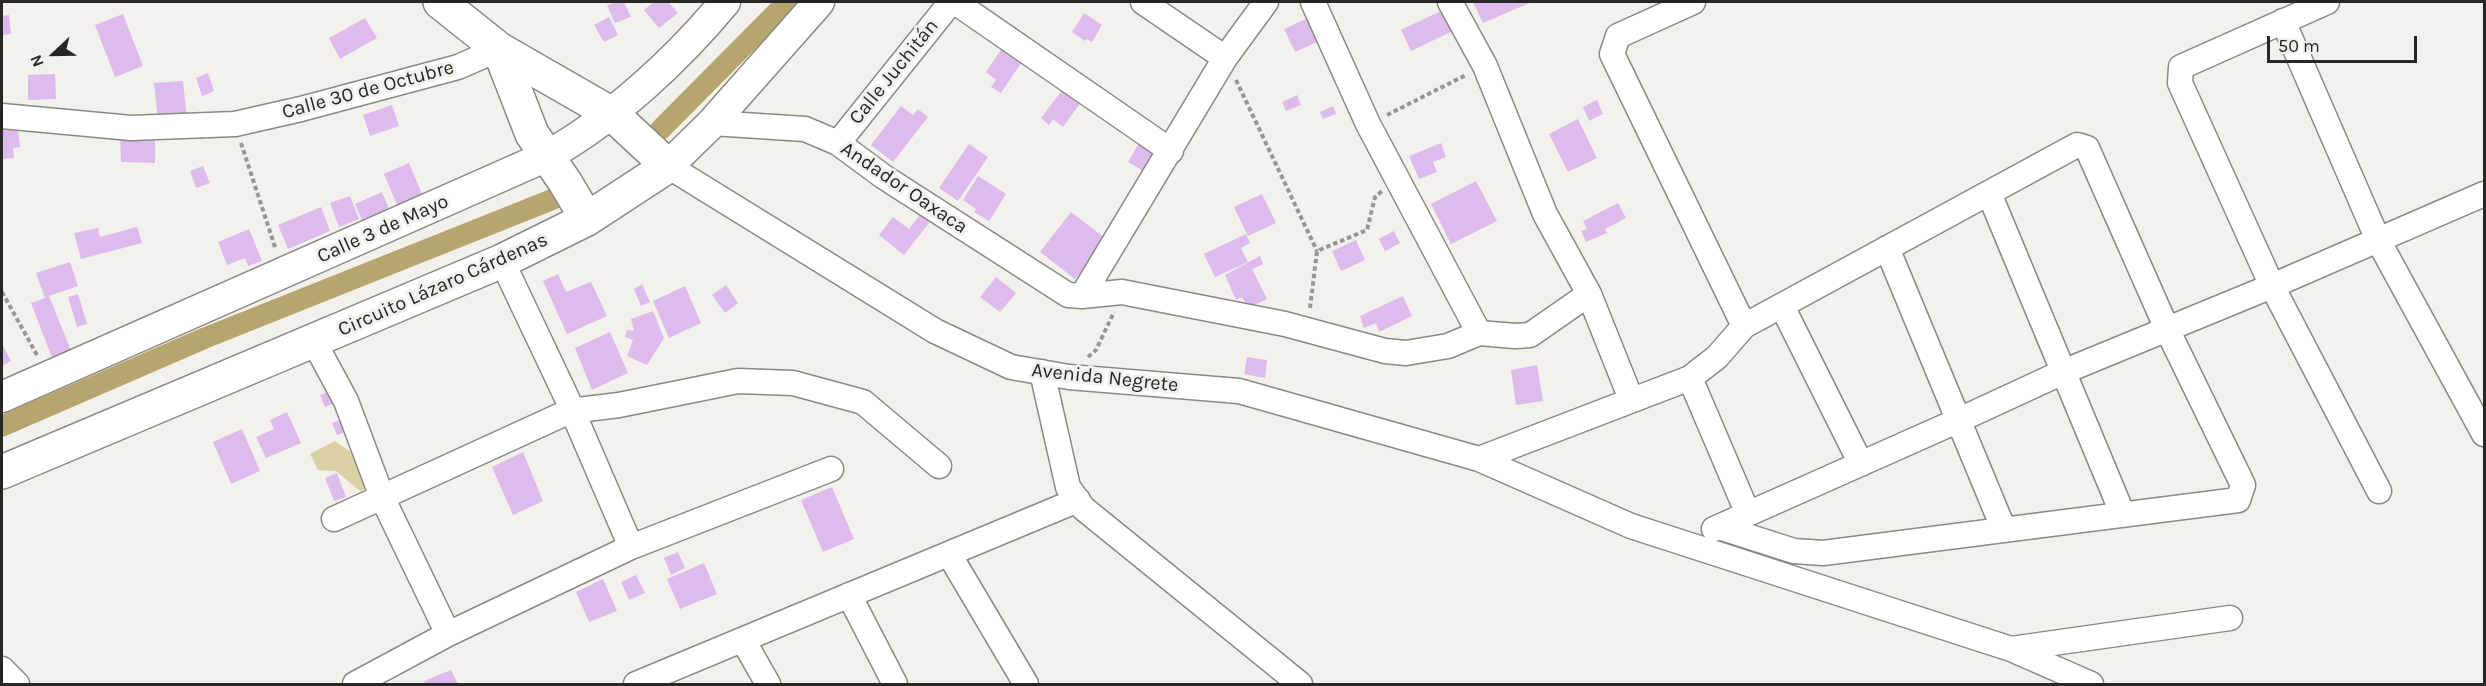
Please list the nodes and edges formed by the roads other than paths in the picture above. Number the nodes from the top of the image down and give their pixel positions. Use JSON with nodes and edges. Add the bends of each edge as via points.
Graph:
{"nodes":[{"id":1,"x":440,"y":2,"type":"edge"},
{"id":2,"x":725,"y":2,"type":"edge"},
{"id":3,"x":819,"y":2,"type":"edge"},
{"id":4,"x":953,"y":2,"type":"edge"},
{"id":5,"x":1143,"y":2,"type":"edge"},
{"id":6,"x":1266,"y":2,"type":"edge"},
{"id":7,"x":1313,"y":2,"type":"edge"},
{"id":8,"x":1450,"y":2,"type":"edge"},
{"id":9,"x":1693,"y":2,"type":"edge"},
{"id":10,"x":2327,"y":2,"type":"edge"},
{"id":11,"x":2283,"y":21,"type":"junction"},
{"id":12,"x":499,"y":49,"type":"junction"},
{"id":13,"x":1225,"y":58,"type":"junction"},
{"id":14,"x":612,"y":114,"type":"junction"},
{"id":15,"x":2,"y":116,"type":"edge"},
{"id":16,"x":712,"y":123,"type":"junction"},
{"id":17,"x":838,"y":142,"type":"junction"},
{"id":18,"x":1171,"y":151,"type":"junction"},
{"id":19,"x":547,"y":156,"type":"junction"},
{"id":20,"x":668,"y":166,"type":"junction"},
{"id":21,"x":1989,"y":193,"type":"junction"},
{"id":22,"x":2484,"y":194,"type":"edge"},
{"id":23,"x":587,"y":219,"type":"junction"},
{"id":24,"x":2378,"y":240,"type":"junction"},
{"id":25,"x":1887,"y":248,"type":"junction"},
{"id":26,"x":502,"y":261,"type":"junction"},
{"id":27,"x":2272,"y":286,"type":"junction"},
{"id":28,"x":1589,"y":294,"type":"junction"},
{"id":29,"x":1082,"y":297,"type":"junction"},
{"id":30,"x":1782,"y":306,"type":"junction"},
{"id":31,"x":1744,"y":326,"type":"junction"},
{"id":32,"x":2167,"y":329,"type":"junction"},
{"id":33,"x":1479,"y":333,"type":"junction"},
{"id":34,"x":313,"y":340,"type":"junction"},
{"id":35,"x":1042,"y":372,"type":"junction"},
{"id":36,"x":2064,"y":372,"type":"junction"},
{"id":37,"x":1690,"y":378,"type":"junction"},
{"id":38,"x":2,"y":397,"type":"edge"},
{"id":39,"x":1631,"y":399,"type":"junction"},
{"id":40,"x":570,"y":411,"type":"junction"},
{"id":41,"x":1958,"y":422,"type":"junction"},
{"id":42,"x":2484,"y":434,"type":"edge"},
{"id":43,"x":1479,"y":459,"type":"junction"},
{"id":44,"x":1861,"y":465,"type":"junction"},
{"id":45,"x":939,"y":466,"type":"dead end"},
{"id":46,"x":831,"y":469,"type":"dead end"},
{"id":47,"x":2,"y":472,"type":"edge"},
{"id":48,"x":2379,"y":491,"type":"dead end"},
{"id":49,"x":382,"y":497,"type":"junction"},
{"id":50,"x":1078,"y":500,"type":"junction"},
{"id":51,"x":1748,"y":514,"type":"junction"},
{"id":52,"x":2123,"y":515,"type":"junction"},
{"id":53,"x":334,"y":519,"type":"dead end"},
{"id":54,"x":1719,"y":527,"type":"junction"},
{"id":55,"x":2004,"y":530,"type":"junction"},
{"id":56,"x":1682,"y":542,"type":"junction"},
{"id":57,"x":631,"y":547,"type":"junction"},
{"id":58,"x":949,"y":554,"type":"junction"},
{"id":59,"x":849,"y":595,"type":"junction"},
{"id":60,"x":2230,"y":618,"type":"dead end"},
{"id":61,"x":448,"y":634,"type":"junction"},
{"id":62,"x":743,"y":639,"type":"junction"},
{"id":63,"x":2011,"y":649,"type":"junction"},
{"id":64,"x":355,"y":684,"type":"edge"},
{"id":65,"x":636,"y":684,"type":"edge"},
{"id":66,"x":768,"y":684,"type":"edge"},
{"id":67,"x":895,"y":684,"type":"edge"},
{"id":68,"x":1026,"y":684,"type":"edge"},
{"id":69,"x":1299,"y":684,"type":"edge"},
{"id":70,"x":2091,"y":684,"type":"edge"}],
"edges":[{"from":1,"to":12,"type":"main road"},
{"from":2,"to":14,"type":"street","name":"Calle 3 de Mayo","via":[[702,30]]},
{"from":3,"to":16,"type":"street","name":"Circuito Lázaro Cárdenas"},
{"from":4,"to":17,"type":"street","name":"Calle Juchitán"},
{"from":4,"to":18,"type":"street"},
{"from":5,"to":13,"type":"street"},
{"from":6,"to":13,"type":"street"},
{"from":7,"to":33,"type":"street","via":[[1368,124]]},
{"from":8,"to":28,"type":"street","via":[[1485,66],[1545,214]]},
{"from":9,"to":31,"type":"street","via":[[1618,36],[1612,54]]},
{"from":10,"to":11,"type":"street"},
{"from":11,"to":24,"type":"street"},
{"from":11,"to":27,"type":"street","via":[[2181,67],[2180,82]]},
{"from":12,"to":14,"type":"main road"},
{"from":12,"to":15,"type":"street","name":"Calle 30 de Octubre","via":[[458,67],[235,124],[131,128]]},
{"from":12,"to":19,"type":"main road","via":[[532,134]]},
{"from":13,"to":18,"type":"street"},
{"from":14,"to":19,"type":"street","name":"Calle 3 de Mayo"},
{"from":14,"to":20,"type":"main road"},
{"from":16,"to":17,"type":"street","name":"Andador Oaxaca","via":[[805,129]]},
{"from":16,"to":20,"type":"street","name":"Circuito Lázaro Cárdenas"},
{"from":17,"to":29,"type":"street","name":"Andador Oaxaca","via":[[884,177],[1068,295]]},
{"from":18,"to":29,"type":"street"},
{"from":19,"to":23,"type":"main road"},
{"from":19,"to":38,"type":"street","name":"Calle 3 de Mayo"},
{"from":20,"to":23,"type":"main road","name":"Circuito Lázaro Cárdenas"},
{"from":20,"to":35,"type":"street","name":"Avenida Negrete","via":[[935,331],[1011,367]]},
{"from":21,"to":25,"type":"street"},
{"from":21,"to":32,"type":"street","via":[[2077,145],[2087,148]]},
{"from":21,"to":36,"type":"street"},
{"from":22,"to":24,"type":"street"},
{"from":23,"to":26,"type":"main road","name":"Circuito Lázaro Cárdenas"},
{"from":24,"to":27,"type":"street"},
{"from":24,"to":42,"type":"street"},
{"from":25,"to":30,"type":"street"},
{"from":25,"to":41,"type":"street"},
{"from":26,"to":34,"type":"main road","name":"Circuito Lázaro Cárdenas"},
{"from":26,"to":40,"type":"street"},
{"from":27,"to":32,"type":"street"},
{"from":27,"to":48,"type":"street"},
{"from":28,"to":33,"type":"street","via":[[1530,335]]},
{"from":28,"to":39,"type":"street"},
{"from":29,"to":33,"type":"street","via":[[1122,292],[1406,353],[1448,346]]},
{"from":30,"to":31,"type":"street"},
{"from":30,"to":44,"type":"street"},
{"from":31,"to":37,"type":"street","via":[[1717,357]]},
{"from":32,"to":36,"type":"street"},
{"from":32,"to":52,"type":"street","via":[[2243,485],[2238,500]]},
{"from":34,"to":47,"type":"main road","name":"Circuito Lázaro Cárdenas"},
{"from":34,"to":49,"type":"street","via":[[346,401]]},
{"from":35,"to":43,"type":"street","name":"Avenida Negrete","via":[[1239,391]]},
{"from":35,"to":50,"type":"street","via":[[1068,487]]},
{"from":36,"to":41,"type":"street"},
{"from":36,"to":52,"type":"street"},
{"from":37,"to":39,"type":"street"},
{"from":37,"to":51,"type":"street"},
{"from":39,"to":43,"type":"street"},
{"from":40,"to":45,"type":"street","via":[[738,381],[793,382],[863,402]]},
{"from":40,"to":49,"type":"street"},
{"from":40,"to":57,"type":"street"},
{"from":41,"to":44,"type":"street"},
{"from":41,"to":55,"type":"street"},
{"from":43,"to":56,"type":"street","name":"Avenida Negrete","via":[[1631,526]]},
{"from":44,"to":51,"type":"street"},
{"from":46,"to":57,"type":"street"},
{"from":49,"to":53,"type":"street"},
{"from":49,"to":61,"type":"street"},
{"from":50,"to":58,"type":"street"},
{"from":50,"to":69,"type":"street"},
{"from":51,"to":54,"type":"street"},
{"from":52,"to":55,"type":"street"},
{"from":54,"to":55,"type":"street","via":[[1794,551],[1823,554]]},
{"from":54,"to":56,"type":"street"},
{"from":56,"to":63,"type":"street","name":"Avenida Negrete"},
{"from":57,"to":61,"type":"street"},
{"from":58,"to":59,"type":"street"},
{"from":58,"to":68,"type":"street"},
{"from":59,"to":62,"type":"street"},
{"from":59,"to":67,"type":"street"},
{"from":60,"to":63,"type":"street"},
{"from":61,"to":64,"type":"street"},
{"from":62,"to":65,"type":"street"},
{"from":62,"to":66,"type":"street"},
{"from":63,"to":70,"type":"street","name":"Avenida Negrete"}]}
